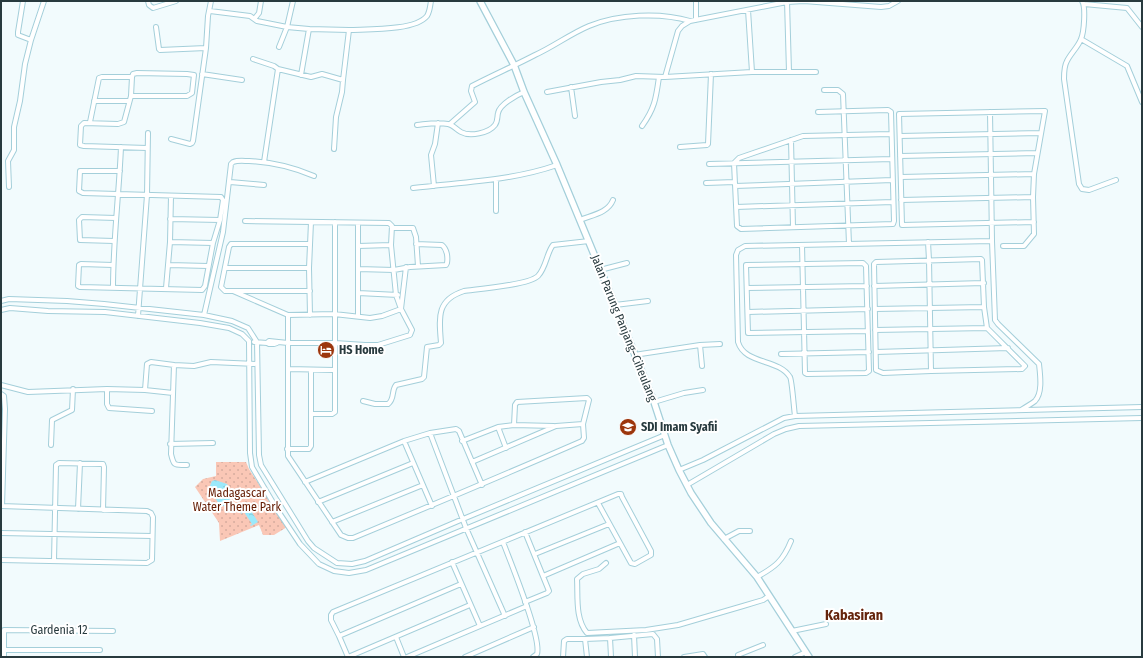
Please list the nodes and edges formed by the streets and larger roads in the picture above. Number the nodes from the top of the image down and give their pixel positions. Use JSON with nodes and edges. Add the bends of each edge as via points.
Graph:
{"nodes":[{"id":1,"x":23,"y":1,"type":"edge"},
{"id":2,"x":44,"y":1,"type":"edge"},
{"id":3,"x":148,"y":1,"type":"edge"},
{"id":4,"x":175,"y":1,"type":"edge"},
{"id":5,"x":211,"y":1,"type":"edge"},
{"id":6,"x":261,"y":1,"type":"edge"},
{"id":7,"x":293,"y":1,"type":"edge"},
{"id":8,"x":431,"y":1,"type":"edge"},
{"id":9,"x":480,"y":1,"type":"edge"},
{"id":10,"x":696,"y":1,"type":"edge"},
{"id":11,"x":898,"y":1,"type":"edge"},
{"id":12,"x":787,"y":2,"type":"edge"},
{"id":13,"x":813,"y":2,"type":"edge"},
{"id":14,"x":1083,"y":3,"type":"edge"},
{"id":15,"x":748,"y":10,"type":"junction"},
{"id":16,"x":210,"y":11,"type":"junction"},
{"id":17,"x":255,"y":18,"type":"junction"},
{"id":18,"x":696,"y":20,"type":"junction"},
{"id":19,"x":690,"y":21,"type":"junction"},
{"id":20,"x":156,"y":27,"type":"dead end"},
{"id":21,"x":287,"y":27,"type":"junction"},
{"id":22,"x":1142,"y":27,"type":"edge"},
{"id":23,"x":309,"y":29,"type":"junction"},
{"id":24,"x":349,"y":30,"type":"junction"},
{"id":25,"x":1081,"y":39,"type":"junction"},
{"id":26,"x":31,"y":40,"type":"junction"},
{"id":27,"x":280,"y":47,"type":"dead end"},
{"id":28,"x":206,"y":48,"type":"junction"},
{"id":29,"x":253,"y":59,"type":"dead end"},
{"id":30,"x":514,"y":65,"type":"junction"},
{"id":31,"x":278,"y":69,"type":"junction"},
{"id":32,"x":752,"y":72,"type":"junction"},
{"id":33,"x":789,"y":72,"type":"junction"},
{"id":34,"x":816,"y":72,"type":"dead end"},
{"id":35,"x":202,"y":74,"type":"junction"},
{"id":36,"x":711,"y":74,"type":"junction"},
{"id":37,"x":301,"y":75,"type":"junction"},
{"id":38,"x":132,"y":77,"type":"junction"},
{"id":39,"x":659,"y":77,"type":"junction"},
{"id":40,"x":666,"y":77,"type":"junction"},
{"id":41,"x":242,"y":80,"type":"dead end"},
{"id":42,"x":343,"y":80,"type":"junction"},
{"id":43,"x":571,"y":87,"type":"junction"},
{"id":44,"x":824,"y":90,"type":"dead end"},
{"id":45,"x":524,"y":92,"type":"junction"},
{"id":46,"x":547,"y":92,"type":"dead end"},
{"id":47,"x":130,"y":98,"type":"junction"},
{"id":48,"x":94,"y":101,"type":"junction"},
{"id":49,"x":1142,"y":102,"type":"edge"},
{"id":50,"x":844,"y":111,"type":"junction"},
{"id":51,"x":818,"y":112,"type":"dead end"},
{"id":52,"x":990,"y":112,"type":"junction"},
{"id":53,"x":576,"y":116,"type":"dead end"},
{"id":54,"x":90,"y":122,"type":"junction"},
{"id":55,"x":438,"y":123,"type":"junction"},
{"id":56,"x":450,"y":124,"type":"junction"},
{"id":57,"x":417,"y":125,"type":"dead end"},
{"id":58,"x":642,"y":126,"type":"dead end"},
{"id":59,"x":148,"y":133,"type":"dead end"},
{"id":60,"x":1041,"y":133,"type":"junction"},
{"id":61,"x":891,"y":134,"type":"junction"},
{"id":62,"x":990,"y":134,"type":"junction"},
{"id":63,"x":845,"y":135,"type":"junction"},
{"id":64,"x":900,"y":136,"type":"junction"},
{"id":65,"x":171,"y":139,"type":"dead end"},
{"id":66,"x":791,"y":140,"type":"junction"},
{"id":67,"x":121,"y":147,"type":"junction"},
{"id":68,"x":147,"y":148,"type":"junction"},
{"id":69,"x":680,"y":148,"type":"dead end"},
{"id":70,"x":334,"y":150,"type":"dead end"},
{"id":71,"x":1037,"y":153,"type":"junction"},
{"id":72,"x":990,"y":154,"type":"junction"},
{"id":73,"x":900,"y":156,"type":"junction"},
{"id":74,"x":892,"y":158,"type":"junction"},
{"id":75,"x":846,"y":160,"type":"junction"},
{"id":76,"x":791,"y":161,"type":"junction"},
{"id":77,"x":264,"y":162,"type":"junction"},
{"id":78,"x":734,"y":163,"type":"junction"},
{"id":79,"x":710,"y":164,"type":"dead end"},
{"id":80,"x":557,"y":165,"type":"junction"},
{"id":81,"x":120,"y":171,"type":"junction"},
{"id":82,"x":1034,"y":174,"type":"junction"},
{"id":83,"x":991,"y":175,"type":"junction"},
{"id":84,"x":314,"y":176,"type":"dead end"},
{"id":85,"x":900,"y":177,"type":"junction"},
{"id":86,"x":496,"y":180,"type":"junction"},
{"id":87,"x":892,"y":180,"type":"junction"},
{"id":88,"x":1116,"y":180,"type":"dead end"},
{"id":89,"x":230,"y":182,"type":"junction"},
{"id":90,"x":846,"y":182,"type":"junction"},
{"id":91,"x":706,"y":183,"type":"dead end"},
{"id":92,"x":735,"y":184,"type":"junction"},
{"id":93,"x":792,"y":184,"type":"junction"},
{"id":94,"x":264,"y":185,"type":"dead end"},
{"id":95,"x":434,"y":186,"type":"junction"},
{"id":96,"x":9,"y":187,"type":"dead end"},
{"id":97,"x":413,"y":188,"type":"dead end"},
{"id":98,"x":119,"y":194,"type":"junction"},
{"id":99,"x":147,"y":195,"type":"junction"},
{"id":100,"x":171,"y":196,"type":"junction"},
{"id":101,"x":1033,"y":197,"type":"junction"},
{"id":102,"x":991,"y":198,"type":"junction"},
{"id":103,"x":613,"y":200,"type":"dead end"},
{"id":104,"x":901,"y":200,"type":"junction"},
{"id":105,"x":893,"y":202,"type":"junction"},
{"id":106,"x":847,"y":203,"type":"junction"},
{"id":107,"x":792,"y":205,"type":"junction"},
{"id":108,"x":736,"y":207,"type":"junction"},
{"id":109,"x":496,"y":211,"type":"dead end"},
{"id":110,"x":116,"y":218,"type":"junction"},
{"id":111,"x":170,"y":219,"type":"junction"},
{"id":112,"x":220,"y":220,"type":"junction"},
{"id":113,"x":580,"y":220,"type":"junction"},
{"id":114,"x":245,"y":221,"type":"dead end"},
{"id":115,"x":311,"y":222,"type":"junction"},
{"id":116,"x":335,"y":222,"type":"junction"},
{"id":117,"x":1034,"y":222,"type":"junction"},
{"id":118,"x":358,"y":223,"type":"junction"},
{"id":119,"x":992,"y":223,"type":"junction"},
{"id":120,"x":848,"y":226,"type":"junction"},
{"id":121,"x":793,"y":227,"type":"junction"},
{"id":122,"x":392,"y":228,"type":"junction"},
{"id":123,"x":114,"y":241,"type":"junction"},
{"id":124,"x":589,"y":241,"type":"junction"},
{"id":125,"x":992,"y":241,"type":"junction"},
{"id":126,"x":170,"y":242,"type":"junction"},
{"id":127,"x":928,"y":242,"type":"junction"},
{"id":128,"x":213,"y":243,"type":"junction"},
{"id":129,"x":310,"y":244,"type":"junction"},
{"id":130,"x":416,"y":244,"type":"junction"},
{"id":131,"x":849,"y":244,"type":"junction"},
{"id":132,"x":391,"y":245,"type":"junction"},
{"id":133,"x":802,"y":245,"type":"junction"},
{"id":134,"x":358,"y":246,"type":"junction"},
{"id":135,"x":1003,"y":246,"type":"dead end"},
{"id":136,"x":929,"y":260,"type":"junction"},
{"id":137,"x":627,"y":263,"type":"dead end"},
{"id":138,"x":802,"y":264,"type":"junction"},
{"id":139,"x":113,"y":265,"type":"junction"},
{"id":140,"x":168,"y":265,"type":"junction"},
{"id":141,"x":208,"y":266,"type":"junction"},
{"id":142,"x":418,"y":266,"type":"junction"},
{"id":143,"x":406,"y":267,"type":"junction"},
{"id":144,"x":225,"y":268,"type":"junction"},
{"id":145,"x":309,"y":268,"type":"junction"},
{"id":146,"x":358,"y":269,"type":"junction"},
{"id":147,"x":394,"y":270,"type":"junction"},
{"id":148,"x":600,"y":270,"type":"junction"},
{"id":149,"x":984,"y":284,"type":"junction"},
{"id":150,"x":929,"y":285,"type":"junction"},
{"id":151,"x":867,"y":286,"type":"junction"},
{"id":152,"x":874,"y":286,"type":"junction"},
{"id":153,"x":803,"y":287,"type":"junction"},
{"id":154,"x":113,"y":288,"type":"junction"},
{"id":155,"x":166,"y":288,"type":"junction"},
{"id":156,"x":747,"y":288,"type":"junction"},
{"id":157,"x":139,"y":289,"type":"junction"},
{"id":158,"x":233,"y":291,"type":"junction"},
{"id":159,"x":310,"y":291,"type":"junction"},
{"id":160,"x":358,"y":293,"type":"junction"},
{"id":161,"x":396,"y":295,"type":"junction"},
{"id":162,"x":403,"y":295,"type":"junction"},
{"id":163,"x":1,"y":300,"type":"edge"},
{"id":164,"x":648,"y":301,"type":"dead end"},
{"id":165,"x":615,"y":305,"type":"junction"},
{"id":166,"x":984,"y":306,"type":"junction"},
{"id":167,"x":139,"y":308,"type":"junction"},
{"id":168,"x":930,"y":308,"type":"junction"},
{"id":169,"x":401,"y":309,"type":"junction"},
{"id":170,"x":868,"y":309,"type":"junction"},
{"id":171,"x":875,"y":309,"type":"junction"},
{"id":172,"x":1,"y":310,"type":"edge"},
{"id":173,"x":804,"y":311,"type":"junction"},
{"id":174,"x":748,"y":312,"type":"junction"},
{"id":175,"x":334,"y":314,"type":"junction"},
{"id":176,"x":288,"y":315,"type":"junction"},
{"id":177,"x":310,"y":315,"type":"junction"},
{"id":178,"x":138,"y":316,"type":"junction"},
{"id":179,"x":204,"y":316,"type":"junction"},
{"id":180,"x":358,"y":316,"type":"junction"},
{"id":181,"x":987,"y":328,"type":"junction"},
{"id":182,"x":930,"y":329,"type":"junction"},
{"id":183,"x":875,"y":330,"type":"junction"},
{"id":184,"x":868,"y":331,"type":"junction"},
{"id":185,"x":804,"y":332,"type":"junction"},
{"id":186,"x":250,"y":341,"type":"junction"},
{"id":187,"x":257,"y":342,"type":"junction"},
{"id":188,"x":288,"y":343,"type":"junction"},
{"id":189,"x":335,"y":343,"type":"junction"},
{"id":190,"x":720,"y":344,"type":"dead end"},
{"id":191,"x":700,"y":345,"type":"junction"},
{"id":192,"x":1008,"y":348,"type":"junction"},
{"id":193,"x":931,"y":350,"type":"junction"},
{"id":194,"x":869,"y":352,"type":"junction"},
{"id":195,"x":876,"y":352,"type":"junction"},
{"id":196,"x":805,"y":353,"type":"junction"},
{"id":197,"x":781,"y":354,"type":"dead end"},
{"id":198,"x":634,"y":355,"type":"junction"},
{"id":199,"x":250,"y":364,"type":"junction"},
{"id":200,"x":257,"y":364,"type":"junction"},
{"id":201,"x":174,"y":365,"type":"junction"},
{"id":202,"x":702,"y":366,"type":"dead end"},
{"id":203,"x":288,"y":369,"type":"junction"},
{"id":204,"x":311,"y":370,"type":"junction"},
{"id":205,"x":334,"y":370,"type":"junction"},
{"id":206,"x":931,"y":371,"type":"junction"},
{"id":207,"x":1,"y":386,"type":"edge"},
{"id":208,"x":73,"y":389,"type":"junction"},
{"id":209,"x":107,"y":389,"type":"junction"},
{"id":210,"x":146,"y":390,"type":"junction"},
{"id":211,"x":703,"y":390,"type":"dead end"},
{"id":212,"x":173,"y":393,"type":"junction"},
{"id":213,"x":1,"y":394,"type":"edge"},
{"id":214,"x":362,"y":401,"type":"dead end"},
{"id":215,"x":654,"y":402,"type":"junction"},
{"id":216,"x":1142,"y":407,"type":"edge"},
{"id":217,"x":1021,"y":410,"type":"junction"},
{"id":218,"x":152,"y":411,"type":"dead end"},
{"id":219,"x":311,"y":414,"type":"junction"},
{"id":220,"x":795,"y":416,"type":"junction"},
{"id":221,"x":1142,"y":418,"type":"edge"},
{"id":222,"x":583,"y":424,"type":"junction"},
{"id":223,"x":514,"y":425,"type":"junction"},
{"id":224,"x":556,"y":426,"type":"junction"},
{"id":225,"x":498,"y":427,"type":"junction"},
{"id":226,"x":430,"y":433,"type":"junction"},
{"id":227,"x":665,"y":435,"type":"junction"},
{"id":228,"x":404,"y":441,"type":"junction"},
{"id":229,"x":462,"y":441,"type":"junction"},
{"id":230,"x":213,"y":443,"type":"dead end"},
{"id":231,"x":170,"y":444,"type":"junction"},
{"id":232,"x":51,"y":445,"type":"dead end"},
{"id":233,"x":668,"y":445,"type":"junction"},
{"id":234,"x":506,"y":448,"type":"junction"},
{"id":235,"x":287,"y":449,"type":"junction"},
{"id":236,"x":472,"y":462,"type":"junction"},
{"id":237,"x":80,"y":463,"type":"junction"},
{"id":238,"x":413,"y":463,"type":"junction"},
{"id":239,"x":187,"y":465,"type":"dead end"},
{"id":240,"x":679,"y":470,"type":"junction"},
{"id":241,"x":305,"y":482,"type":"junction"},
{"id":242,"x":687,"y":484,"type":"junction"},
{"id":243,"x":423,"y":485,"type":"junction"},
{"id":244,"x":482,"y":485,"type":"junction"},
{"id":245,"x":454,"y":495,"type":"junction"},
{"id":246,"x":318,"y":502,"type":"junction"},
{"id":247,"x":598,"y":503,"type":"junction"},
{"id":248,"x":2,"y":506,"type":"edge"},
{"id":249,"x":432,"y":506,"type":"junction"},
{"id":250,"x":54,"y":509,"type":"junction"},
{"id":251,"x":78,"y":509,"type":"junction"},
{"id":252,"x":103,"y":510,"type":"junction"},
{"id":253,"x":463,"y":519,"type":"junction"},
{"id":254,"x":332,"y":522,"type":"junction"},
{"id":255,"x":610,"y":524,"type":"junction"},
{"id":256,"x":466,"y":528,"type":"junction"},
{"id":257,"x":750,"y":531,"type":"dead end"},
{"id":258,"x":525,"y":532,"type":"junction"},
{"id":259,"x":1,"y":533,"type":"edge"},
{"id":260,"x":54,"y":534,"type":"junction"},
{"id":261,"x":152,"y":536,"type":"junction"},
{"id":262,"x":723,"y":539,"type":"junction"},
{"id":263,"x":791,"y":541,"type":"dead end"},
{"id":264,"x":503,"y":542,"type":"junction"},
{"id":265,"x":620,"y":543,"type":"junction"},
{"id":266,"x":477,"y":552,"type":"junction"},
{"id":267,"x":535,"y":554,"type":"junction"},
{"id":268,"x":1,"y":560,"type":"edge"},
{"id":269,"x":54,"y":562,"type":"junction"},
{"id":270,"x":452,"y":562,"type":"junction"},
{"id":271,"x":606,"y":563,"type":"dead end"},
{"id":272,"x":543,"y":576,"type":"junction"},
{"id":273,"x":757,"y":578,"type":"junction"},
{"id":274,"x":461,"y":584,"type":"junction"},
{"id":275,"x":769,"y":596,"type":"junction"},
{"id":276,"x":526,"y":604,"type":"junction"},
{"id":277,"x":470,"y":605,"type":"junction"},
{"id":278,"x":505,"y":616,"type":"junction"},
{"id":279,"x":826,"y":624,"type":"dead end"},
{"id":280,"x":480,"y":626,"type":"junction"},
{"id":281,"x":534,"y":627,"type":"junction"},
{"id":282,"x":113,"y":630,"type":"dead end"},
{"id":283,"x":792,"y":631,"type":"junction"},
{"id":284,"x":339,"y":636,"type":"junction"},
{"id":285,"x":634,"y":636,"type":"junction"},
{"id":286,"x":396,"y":637,"type":"junction"},
{"id":287,"x":610,"y":638,"type":"junction"},
{"id":288,"x":585,"y":639,"type":"junction"},
{"id":289,"x":763,"y":645,"type":"dead end"},
{"id":290,"x":4,"y":650,"type":"junction"},
{"id":291,"x":100,"y":650,"type":"dead end"},
{"id":292,"x":808,"y":655,"type":"edge"},
{"id":293,"x":738,"y":656,"type":"edge"},
{"id":294,"x":4,"y":657,"type":"edge"},
{"id":295,"x":348,"y":657,"type":"edge"},
{"id":296,"x":406,"y":657,"type":"edge"},
{"id":297,"x":465,"y":657,"type":"edge"},
{"id":298,"x":532,"y":657,"type":"edge"},
{"id":299,"x":563,"y":657,"type":"edge"},
{"id":300,"x":587,"y":657,"type":"edge"},
{"id":301,"x":611,"y":657,"type":"edge"},
{"id":302,"x":635,"y":657,"type":"edge"},
{"id":303,"x":658,"y":657,"type":"edge"},
{"id":304,"x":684,"y":657,"type":"edge"},
{"id":305,"x":704,"y":657,"type":"edge"},
{"id":306,"x":733,"y":657,"type":"edge"},
{"id":307,"x":795,"y":657,"type":"edge"}],
"edges":[{"from":1,"to":26,"type":"street","via":[[18,35]]},
{"from":2,"to":26,"type":"street"},
{"from":3,"to":4,"type":"street","via":[[153,8]]},
{"from":5,"to":16,"type":"street"},
{"from":6,"to":17,"type":"street","via":[[259,13]]},
{"from":7,"to":21,"type":"street"},
{"from":8,"to":24,"type":"street","via":[[428,15],[415,23],[394,28]]},
{"from":9,"to":30,"type":"street","name":"Jalan Parung Panjang–Ciheulang"},
{"from":10,"to":18,"type":"street"},
{"from":11,"to":13,"type":"street","via":[[881,7]]},
{"from":12,"to":13,"type":"street"},
{"from":12,"to":15,"type":"street"},
{"from":12,"to":33,"type":"street"},
{"from":14,"to":22,"type":"street","via":[[1128,8]]},
{"from":14,"to":25,"type":"street"},
{"from":15,"to":18,"type":"street"},
{"from":15,"to":32,"type":"street"},
{"from":16,"to":17,"type":"street"},
{"from":16,"to":28,"type":"street"},
{"from":17,"to":21,"type":"street","via":[[257,21]]},
{"from":18,"to":19,"type":"street"},
{"from":19,"to":30,"type":"street","via":[[653,15],[615,19],[589,26]]},
{"from":19,"to":40,"type":"street","via":[[678,31]]},
{"from":20,"to":28,"type":"street","via":[[160,50]]},
{"from":21,"to":23,"type":"street"},
{"from":21,"to":27,"type":"street"},
{"from":23,"to":24,"type":"street"},
{"from":23,"to":37,"type":"street"},
{"from":24,"to":42,"type":"street"},
{"from":25,"to":49,"type":"street","via":[[1127,66]]},
{"from":25,"to":88,"type":"street","via":[[1065,65],[1064,80],[1079,184],[1082,189],[1089,190]]},
{"from":26,"to":96,"type":"street","via":[[14,127],[14,150],[8,161]]},
{"from":28,"to":35,"type":"street"},
{"from":29,"to":31,"type":"street"},
{"from":30,"to":45,"type":"street","name":"Jalan Parung Panjang–Ciheulang"},
{"from":30,"to":56,"type":"street","via":[[472,86],[475,102]]},
{"from":31,"to":37,"type":"street"},
{"from":31,"to":77,"type":"street"},
{"from":32,"to":33,"type":"street"},
{"from":32,"to":36,"type":"street"},
{"from":33,"to":34,"type":"street"},
{"from":35,"to":41,"type":"street"},
{"from":35,"to":65,"type":"street","via":[[192,143]]},
{"from":36,"to":40,"type":"street"},
{"from":36,"to":69,"type":"street","via":[[708,144]]},
{"from":37,"to":42,"type":"street","via":[[313,77],[322,74]]},
{"from":38,"to":47,"type":"street"},
{"from":38,"to":47,"type":"street","via":[[137,73],[194,75],[192,93],[187,96]]},
{"from":38,"to":48,"type":"street","via":[[100,77]]},
{"from":39,"to":40,"type":"street"},
{"from":39,"to":43,"type":"street","via":[[636,76]]},
{"from":39,"to":58,"type":"street","via":[[655,104]]},
{"from":42,"to":70,"type":"street","via":[[336,117]]},
{"from":43,"to":46,"type":"street"},
{"from":43,"to":53,"type":"street"},
{"from":44,"to":50,"type":"street","via":[[841,91]]},
{"from":45,"to":56,"type":"street","via":[[513,97],[499,110],[495,126],[486,131],[465,134]]},
{"from":45,"to":80,"type":"street","name":"Jalan Parung Panjang–Ciheulang"},
{"from":47,"to":48,"type":"street"},
{"from":47,"to":54,"type":"street","via":[[126,120],[123,123]]},
{"from":48,"to":54,"type":"street"},
{"from":50,"to":51,"type":"street"},
{"from":50,"to":61,"type":"street","via":[[890,111]]},
{"from":50,"to":63,"type":"street"},
{"from":52,"to":60,"type":"street","via":[[1045,111]]},
{"from":52,"to":62,"type":"street"},
{"from":52,"to":64,"type":"street","via":[[899,114]]},
{"from":54,"to":67,"type":"street","via":[[81,126],[81,146]]},
{"from":55,"to":56,"type":"street"},
{"from":55,"to":57,"type":"street"},
{"from":55,"to":95,"type":"street","via":[[431,155]]},
{"from":59,"to":68,"type":"street"},
{"from":60,"to":62,"type":"street"},
{"from":60,"to":71,"type":"street"},
{"from":61,"to":63,"type":"street"},
{"from":61,"to":74,"type":"street"},
{"from":62,"to":64,"type":"street"},
{"from":62,"to":72,"type":"street"},
{"from":63,"to":66,"type":"street","via":[[803,136]]},
{"from":63,"to":75,"type":"street"},
{"from":64,"to":73,"type":"street"},
{"from":66,"to":76,"type":"street"},
{"from":66,"to":78,"type":"street","via":[[739,158]]},
{"from":67,"to":68,"type":"street"},
{"from":67,"to":81,"type":"street"},
{"from":68,"to":99,"type":"street"},
{"from":71,"to":72,"type":"street"},
{"from":71,"to":82,"type":"street"},
{"from":72,"to":73,"type":"street"},
{"from":72,"to":83,"type":"street"},
{"from":73,"to":85,"type":"street"},
{"from":74,"to":75,"type":"street"},
{"from":74,"to":87,"type":"street"},
{"from":75,"to":76,"type":"street"},
{"from":75,"to":90,"type":"street"},
{"from":76,"to":78,"type":"street"},
{"from":76,"to":93,"type":"street"},
{"from":77,"to":84,"type":"street","via":[[288,166]]},
{"from":77,"to":89,"type":"street","via":[[233,162]]},
{"from":78,"to":79,"type":"street"},
{"from":78,"to":92,"type":"street"},
{"from":80,"to":86,"type":"street","via":[[541,171]]},
{"from":80,"to":113,"type":"street","name":"Jalan Parung Panjang–Ciheulang"},
{"from":81,"to":98,"type":"street"},
{"from":81,"to":98,"type":"street","via":[[79,172],[80,193]]},
{"from":82,"to":83,"type":"street"},
{"from":82,"to":101,"type":"street"},
{"from":83,"to":85,"type":"street"},
{"from":83,"to":102,"type":"street"},
{"from":85,"to":104,"type":"street"},
{"from":86,"to":95,"type":"street"},
{"from":86,"to":109,"type":"street"},
{"from":87,"to":90,"type":"street"},
{"from":87,"to":105,"type":"street"},
{"from":89,"to":94,"type":"street"},
{"from":89,"to":179,"type":"street","via":[[223,232]]},
{"from":90,"to":93,"type":"street"},
{"from":90,"to":106,"type":"street"},
{"from":91,"to":92,"type":"street"},
{"from":92,"to":93,"type":"street"},
{"from":92,"to":108,"type":"street"},
{"from":93,"to":107,"type":"street"},
{"from":95,"to":97,"type":"street"},
{"from":98,"to":99,"type":"street"},
{"from":98,"to":110,"type":"street"},
{"from":99,"to":100,"type":"street"},
{"from":99,"to":157,"type":"street"},
{"from":100,"to":111,"type":"street"},
{"from":100,"to":112,"type":"street","via":[[221,197],[223,200]]},
{"from":101,"to":102,"type":"street"},
{"from":101,"to":117,"type":"street"},
{"from":102,"to":104,"type":"street"},
{"from":102,"to":119,"type":"street"},
{"from":103,"to":113,"type":"street","via":[[607,210]]},
{"from":104,"to":119,"type":"street","via":[[902,225]]},
{"from":105,"to":106,"type":"street"},
{"from":105,"to":120,"type":"street","via":[[893,224]]},
{"from":106,"to":107,"type":"street"},
{"from":106,"to":120,"type":"street"},
{"from":107,"to":108,"type":"street"},
{"from":107,"to":121,"type":"street"},
{"from":108,"to":121,"type":"street","via":[[737,226],[741,228]]},
{"from":110,"to":123,"type":"street"},
{"from":110,"to":123,"type":"street","via":[[82,217],[79,220],[80,240]]},
{"from":111,"to":112,"type":"street"},
{"from":111,"to":126,"type":"street"},
{"from":112,"to":128,"type":"street"},
{"from":113,"to":124,"type":"street","name":"Jalan Parung Panjang–Ciheulang"},
{"from":114,"to":115,"type":"street"},
{"from":115,"to":116,"type":"street"},
{"from":115,"to":129,"type":"street"},
{"from":116,"to":118,"type":"street"},
{"from":116,"to":175,"type":"street"},
{"from":117,"to":119,"type":"street"},
{"from":117,"to":135,"type":"street","via":[[1034,234],[1024,246]]},
{"from":118,"to":122,"type":"street","via":[[388,223]]},
{"from":118,"to":134,"type":"street"},
{"from":119,"to":125,"type":"street"},
{"from":120,"to":121,"type":"street"},
{"from":120,"to":131,"type":"street"},
{"from":122,"to":130,"type":"street","via":[[413,228]]},
{"from":122,"to":132,"type":"street"},
{"from":123,"to":139,"type":"street"},
{"from":124,"to":148,"type":"street","name":"Jalan Parung Panjang–Ciheulang"},
{"from":124,"to":214,"type":"street","via":[[553,246],[537,277],[525,282],[455,294],[442,307],[439,317],[441,343],[427,348],[424,377],[396,385],[392,400],[388,404]]},
{"from":125,"to":127,"type":"street"},
{"from":125,"to":217,"type":"street","via":[[995,320],[1038,364],[1040,371],[1039,394]]},
{"from":126,"to":128,"type":"street"},
{"from":126,"to":140,"type":"street"},
{"from":127,"to":131,"type":"street"},
{"from":127,"to":136,"type":"street"},
{"from":128,"to":141,"type":"street"},
{"from":129,"to":144,"type":"street","via":[[231,244]]},
{"from":129,"to":145,"type":"street"},
{"from":130,"to":142,"type":"street"},
{"from":130,"to":142,"type":"street","via":[[442,245],[447,261],[446,265]]},
{"from":131,"to":133,"type":"street"},
{"from":132,"to":134,"type":"street"},
{"from":132,"to":147,"type":"street"},
{"from":133,"to":138,"type":"street"},
{"from":133,"to":220,"type":"street","via":[[745,246],[738,250],[736,255],[740,349],[790,376]]},
{"from":134,"to":146,"type":"street"},
{"from":136,"to":149,"type":"street","via":[[981,259],[984,262]]},
{"from":136,"to":150,"type":"street"},
{"from":136,"to":152,"type":"street","via":[[876,262]]},
{"from":137,"to":148,"type":"street"},
{"from":138,"to":151,"type":"street","via":[[863,263],[866,266]]},
{"from":138,"to":153,"type":"street"},
{"from":138,"to":156,"type":"street","via":[[746,265]]},
{"from":139,"to":154,"type":"street"},
{"from":139,"to":154,"type":"street","via":[[80,264],[77,284],[80,287]]},
{"from":140,"to":141,"type":"street"},
{"from":140,"to":155,"type":"street"},
{"from":141,"to":155,"type":"street","via":[[202,290]]},
{"from":142,"to":143,"type":"street"},
{"from":143,"to":147,"type":"street"},
{"from":143,"to":162,"type":"street"},
{"from":144,"to":145,"type":"street"},
{"from":144,"to":158,"type":"street","via":[[221,287],[225,291]]},
{"from":145,"to":159,"type":"street"},
{"from":146,"to":147,"type":"street"},
{"from":146,"to":160,"type":"street"},
{"from":147,"to":161,"type":"street"},
{"from":148,"to":165,"type":"street","name":"Jalan Parung Panjang–Ciheulang"},
{"from":149,"to":150,"type":"street"},
{"from":149,"to":166,"type":"street"},
{"from":150,"to":152,"type":"street"},
{"from":150,"to":168,"type":"street"},
{"from":151,"to":153,"type":"street"},
{"from":151,"to":170,"type":"street"},
{"from":152,"to":171,"type":"street"},
{"from":153,"to":156,"type":"street"},
{"from":153,"to":173,"type":"street"},
{"from":154,"to":157,"type":"street"},
{"from":155,"to":157,"type":"street"},
{"from":156,"to":174,"type":"street"},
{"from":157,"to":167,"type":"street"},
{"from":158,"to":159,"type":"street"},
{"from":158,"to":176,"type":"street"},
{"from":159,"to":177,"type":"street"},
{"from":160,"to":161,"type":"street"},
{"from":160,"to":180,"type":"street"},
{"from":161,"to":162,"type":"street"},
{"from":161,"to":169,"type":"street"},
{"from":162,"to":169,"type":"street"},
{"from":163,"to":167,"type":"street","via":[[67,301]]},
{"from":164,"to":165,"type":"street"},
{"from":165,"to":198,"type":"street","name":"Jalan Parung Panjang–Ciheulang"},
{"from":166,"to":168,"type":"street"},
{"from":166,"to":181,"type":"street"},
{"from":167,"to":178,"type":"street"},
{"from":167,"to":179,"type":"street"},
{"from":168,"to":171,"type":"street"},
{"from":168,"to":182,"type":"street"},
{"from":169,"to":180,"type":"street","via":[[376,317]]},
{"from":169,"to":189,"type":"street","via":[[412,330],[410,335],[378,345]]},
{"from":170,"to":173,"type":"street"},
{"from":170,"to":184,"type":"street"},
{"from":171,"to":183,"type":"street"},
{"from":172,"to":178,"type":"street","via":[[10,308],[105,312]]},
{"from":173,"to":174,"type":"street"},
{"from":173,"to":185,"type":"street"},
{"from":174,"to":185,"type":"street","via":[[748,334]]},
{"from":175,"to":177,"type":"street"},
{"from":175,"to":180,"type":"street"},
{"from":175,"to":189,"type":"street"},
{"from":176,"to":177,"type":"street"},
{"from":176,"to":188,"type":"street"},
{"from":178,"to":186,"type":"street","via":[[229,328]]},
{"from":179,"to":187,"type":"street","via":[[232,321],[248,328]]},
{"from":181,"to":182,"type":"street"},
{"from":181,"to":192,"type":"street"},
{"from":182,"to":183,"type":"street"},
{"from":182,"to":193,"type":"street"},
{"from":183,"to":195,"type":"street"},
{"from":184,"to":185,"type":"street"},
{"from":184,"to":194,"type":"street"},
{"from":185,"to":196,"type":"street"},
{"from":186,"to":187,"type":"street"},
{"from":186,"to":199,"type":"street"},
{"from":187,"to":188,"type":"street"},
{"from":187,"to":200,"type":"street"},
{"from":188,"to":189,"type":"street"},
{"from":188,"to":203,"type":"street"},
{"from":189,"to":205,"type":"street"},
{"from":190,"to":191,"type":"street"},
{"from":191,"to":198,"type":"street"},
{"from":191,"to":202,"type":"street"},
{"from":192,"to":193,"type":"street"},
{"from":192,"to":206,"type":"street","via":[[1025,364],[1025,368]]},
{"from":193,"to":195,"type":"street"},
{"from":193,"to":206,"type":"street"},
{"from":194,"to":196,"type":"street"},
{"from":194,"to":196,"type":"street","via":[[868,372],[807,374]]},
{"from":195,"to":206,"type":"street","via":[[876,370],[879,372]]},
{"from":196,"to":197,"type":"street"},
{"from":198,"to":215,"type":"street","name":"Jalan Parung Panjang–Ciheulang"},
{"from":199,"to":200,"type":"street"},
{"from":199,"to":201,"type":"street","via":[[211,362],[194,366]]},
{"from":199,"to":256,"type":"street","via":[[252,467],[300,544],[319,564],[334,571],[349,573],[366,570]]},
{"from":200,"to":253,"type":"street","via":[[261,465],[308,541],[322,554],[337,563],[352,564],[365,561]]},
{"from":201,"to":210,"type":"street","via":[[151,362],[147,364]]},
{"from":201,"to":212,"type":"street"},
{"from":203,"to":204,"type":"street"},
{"from":203,"to":235,"type":"street"},
{"from":204,"to":205,"type":"street"},
{"from":204,"to":219,"type":"street"},
{"from":205,"to":219,"type":"street","via":[[334,412]]},
{"from":207,"to":208,"type":"street","via":[[28,392]]},
{"from":208,"to":209,"type":"street"},
{"from":208,"to":232,"type":"street","via":[[72,410],[52,420]]},
{"from":209,"to":210,"type":"street"},
{"from":209,"to":218,"type":"street","via":[[109,408]]},
{"from":210,"to":212,"type":"street"},
{"from":211,"to":215,"type":"street"},
{"from":212,"to":231,"type":"street"},
{"from":213,"to":248,"type":"street","via":[[4,396]]},
{"from":215,"to":227,"type":"street","name":"Jalan Parung Panjang–Ciheulang"},
{"from":216,"to":217,"type":"street"},
{"from":217,"to":220,"type":"street"},
{"from":219,"to":235,"type":"street","via":[[310,448]]},
{"from":220,"to":240,"type":"street","via":[[784,418]]},
{"from":221,"to":242,"type":"street","via":[[799,426],[774,434]]},
{"from":222,"to":223,"type":"street","via":[[589,400],[587,398],[517,402]]},
{"from":222,"to":224,"type":"street"},
{"from":222,"to":244,"type":"street","via":[[582,441]]},
{"from":223,"to":224,"type":"street"},
{"from":223,"to":225,"type":"street"},
{"from":224,"to":234,"type":"street"},
{"from":225,"to":229,"type":"street"},
{"from":225,"to":234,"type":"street"},
{"from":226,"to":228,"type":"street"},
{"from":226,"to":229,"type":"street","via":[[458,430]]},
{"from":226,"to":245,"type":"street"},
{"from":227,"to":233,"type":"street","name":"Jalan Parung Panjang–Ciheulang"},
{"from":227,"to":253,"type":"street"},
{"from":228,"to":238,"type":"street"},
{"from":228,"to":241,"type":"street"},
{"from":229,"to":236,"type":"street"},
{"from":230,"to":231,"type":"street"},
{"from":231,"to":239,"type":"street","via":[[173,464]]},
{"from":233,"to":240,"type":"street","name":"Jalan Parung Panjang–Ciheulang"},
{"from":233,"to":256,"type":"street"},
{"from":234,"to":236,"type":"street"},
{"from":235,"to":241,"type":"street","via":[[288,456]]},
{"from":236,"to":244,"type":"street"},
{"from":237,"to":250,"type":"street","via":[[56,465]]},
{"from":237,"to":251,"type":"street"},
{"from":237,"to":252,"type":"street","via":[[103,464]]},
{"from":238,"to":243,"type":"street"},
{"from":238,"to":246,"type":"street"},
{"from":240,"to":242,"type":"street","name":"Jalan Parung Panjang–Ciheulang"},
{"from":241,"to":246,"type":"street"},
{"from":242,"to":262,"type":"street","name":"Jalan Parung Panjang–Ciheulang"},
{"from":243,"to":249,"type":"street"},
{"from":243,"to":254,"type":"street"},
{"from":244,"to":245,"type":"street"},
{"from":245,"to":249,"type":"street"},
{"from":245,"to":253,"type":"street"},
{"from":246,"to":254,"type":"street"},
{"from":247,"to":255,"type":"street"},
{"from":247,"to":258,"type":"street"},
{"from":247,"to":265,"type":"street","via":[[621,494],[651,555],[633,564]]},
{"from":248,"to":250,"type":"street"},
{"from":249,"to":254,"type":"street","via":[[353,538],[341,535]]},
{"from":250,"to":251,"type":"street"},
{"from":250,"to":260,"type":"street"},
{"from":251,"to":252,"type":"street"},
{"from":252,"to":261,"type":"street","via":[[151,513]]},
{"from":253,"to":256,"type":"street"},
{"from":255,"to":265,"type":"street"},
{"from":255,"to":267,"type":"street"},
{"from":256,"to":266,"type":"street"},
{"from":257,"to":262,"type":"street","via":[[739,531]]},
{"from":258,"to":264,"type":"street"},
{"from":258,"to":267,"type":"street"},
{"from":259,"to":260,"type":"street"},
{"from":260,"to":261,"type":"street"},
{"from":260,"to":269,"type":"street"},
{"from":261,"to":269,"type":"street","via":[[152,560],[147,563]]},
{"from":262,"to":273,"type":"street","name":"Jalan Parung Panjang–Ciheulang"},
{"from":263,"to":273,"type":"street","via":[[778,564]]},
{"from":264,"to":266,"type":"street"},
{"from":264,"to":276,"type":"street"},
{"from":265,"to":272,"type":"street"},
{"from":266,"to":270,"type":"street"},
{"from":266,"to":278,"type":"street"},
{"from":267,"to":272,"type":"street"},
{"from":268,"to":269,"type":"street"},
{"from":270,"to":274,"type":"street"},
{"from":270,"to":284,"type":"street","via":[[333,612],[330,620]]},
{"from":271,"to":275,"type":"street","via":[[578,579],[579,609],[587,633],[646,630],[678,625]]},
{"from":272,"to":276,"type":"street","via":[[547,593]]},
{"from":273,"to":275,"type":"street","name":"Jalan Parung Panjang–Ciheulang"},
{"from":274,"to":277,"type":"street"},
{"from":274,"to":284,"type":"street"},
{"from":275,"to":283,"type":"street","name":"Jalan Parung Panjang–Ciheulang"},
{"from":276,"to":278,"type":"street"},
{"from":276,"to":281,"type":"street"},
{"from":277,"to":280,"type":"street"},
{"from":277,"to":286,"type":"street"},
{"from":278,"to":280,"type":"street"},
{"from":279,"to":283,"type":"street"},
{"from":280,"to":296,"type":"street"},
{"from":281,"to":297,"type":"street"},
{"from":281,"to":298,"type":"street","via":[[538,648],[537,654]]},
{"from":282,"to":290,"type":"street","name":"Gardenia 12","via":[[4,630]]},
{"from":283,"to":292,"type":"street","name":"Jalan Parung Panjang–Ciheulang"},
{"from":284,"to":295,"type":"street"},
{"from":285,"to":287,"type":"street"},
{"from":285,"to":302,"type":"street"},
{"from":285,"to":303,"type":"street","via":[[656,636]]},
{"from":286,"to":295,"type":"street"},
{"from":286,"to":296,"type":"street"},
{"from":287,"to":288,"type":"street"},
{"from":287,"to":301,"type":"street"},
{"from":288,"to":299,"type":"street","via":[[564,641]]},
{"from":288,"to":300,"type":"street"},
{"from":289,"to":293,"type":"street"},
{"from":290,"to":291,"type":"street"},
{"from":290,"to":294,"type":"street"},
{"from":292,"to":307,"type":"street"},
{"from":293,"to":306,"type":"street"},
{"from":304,"to":305,"type":"street","via":[[699,654],[703,654]]}]}
